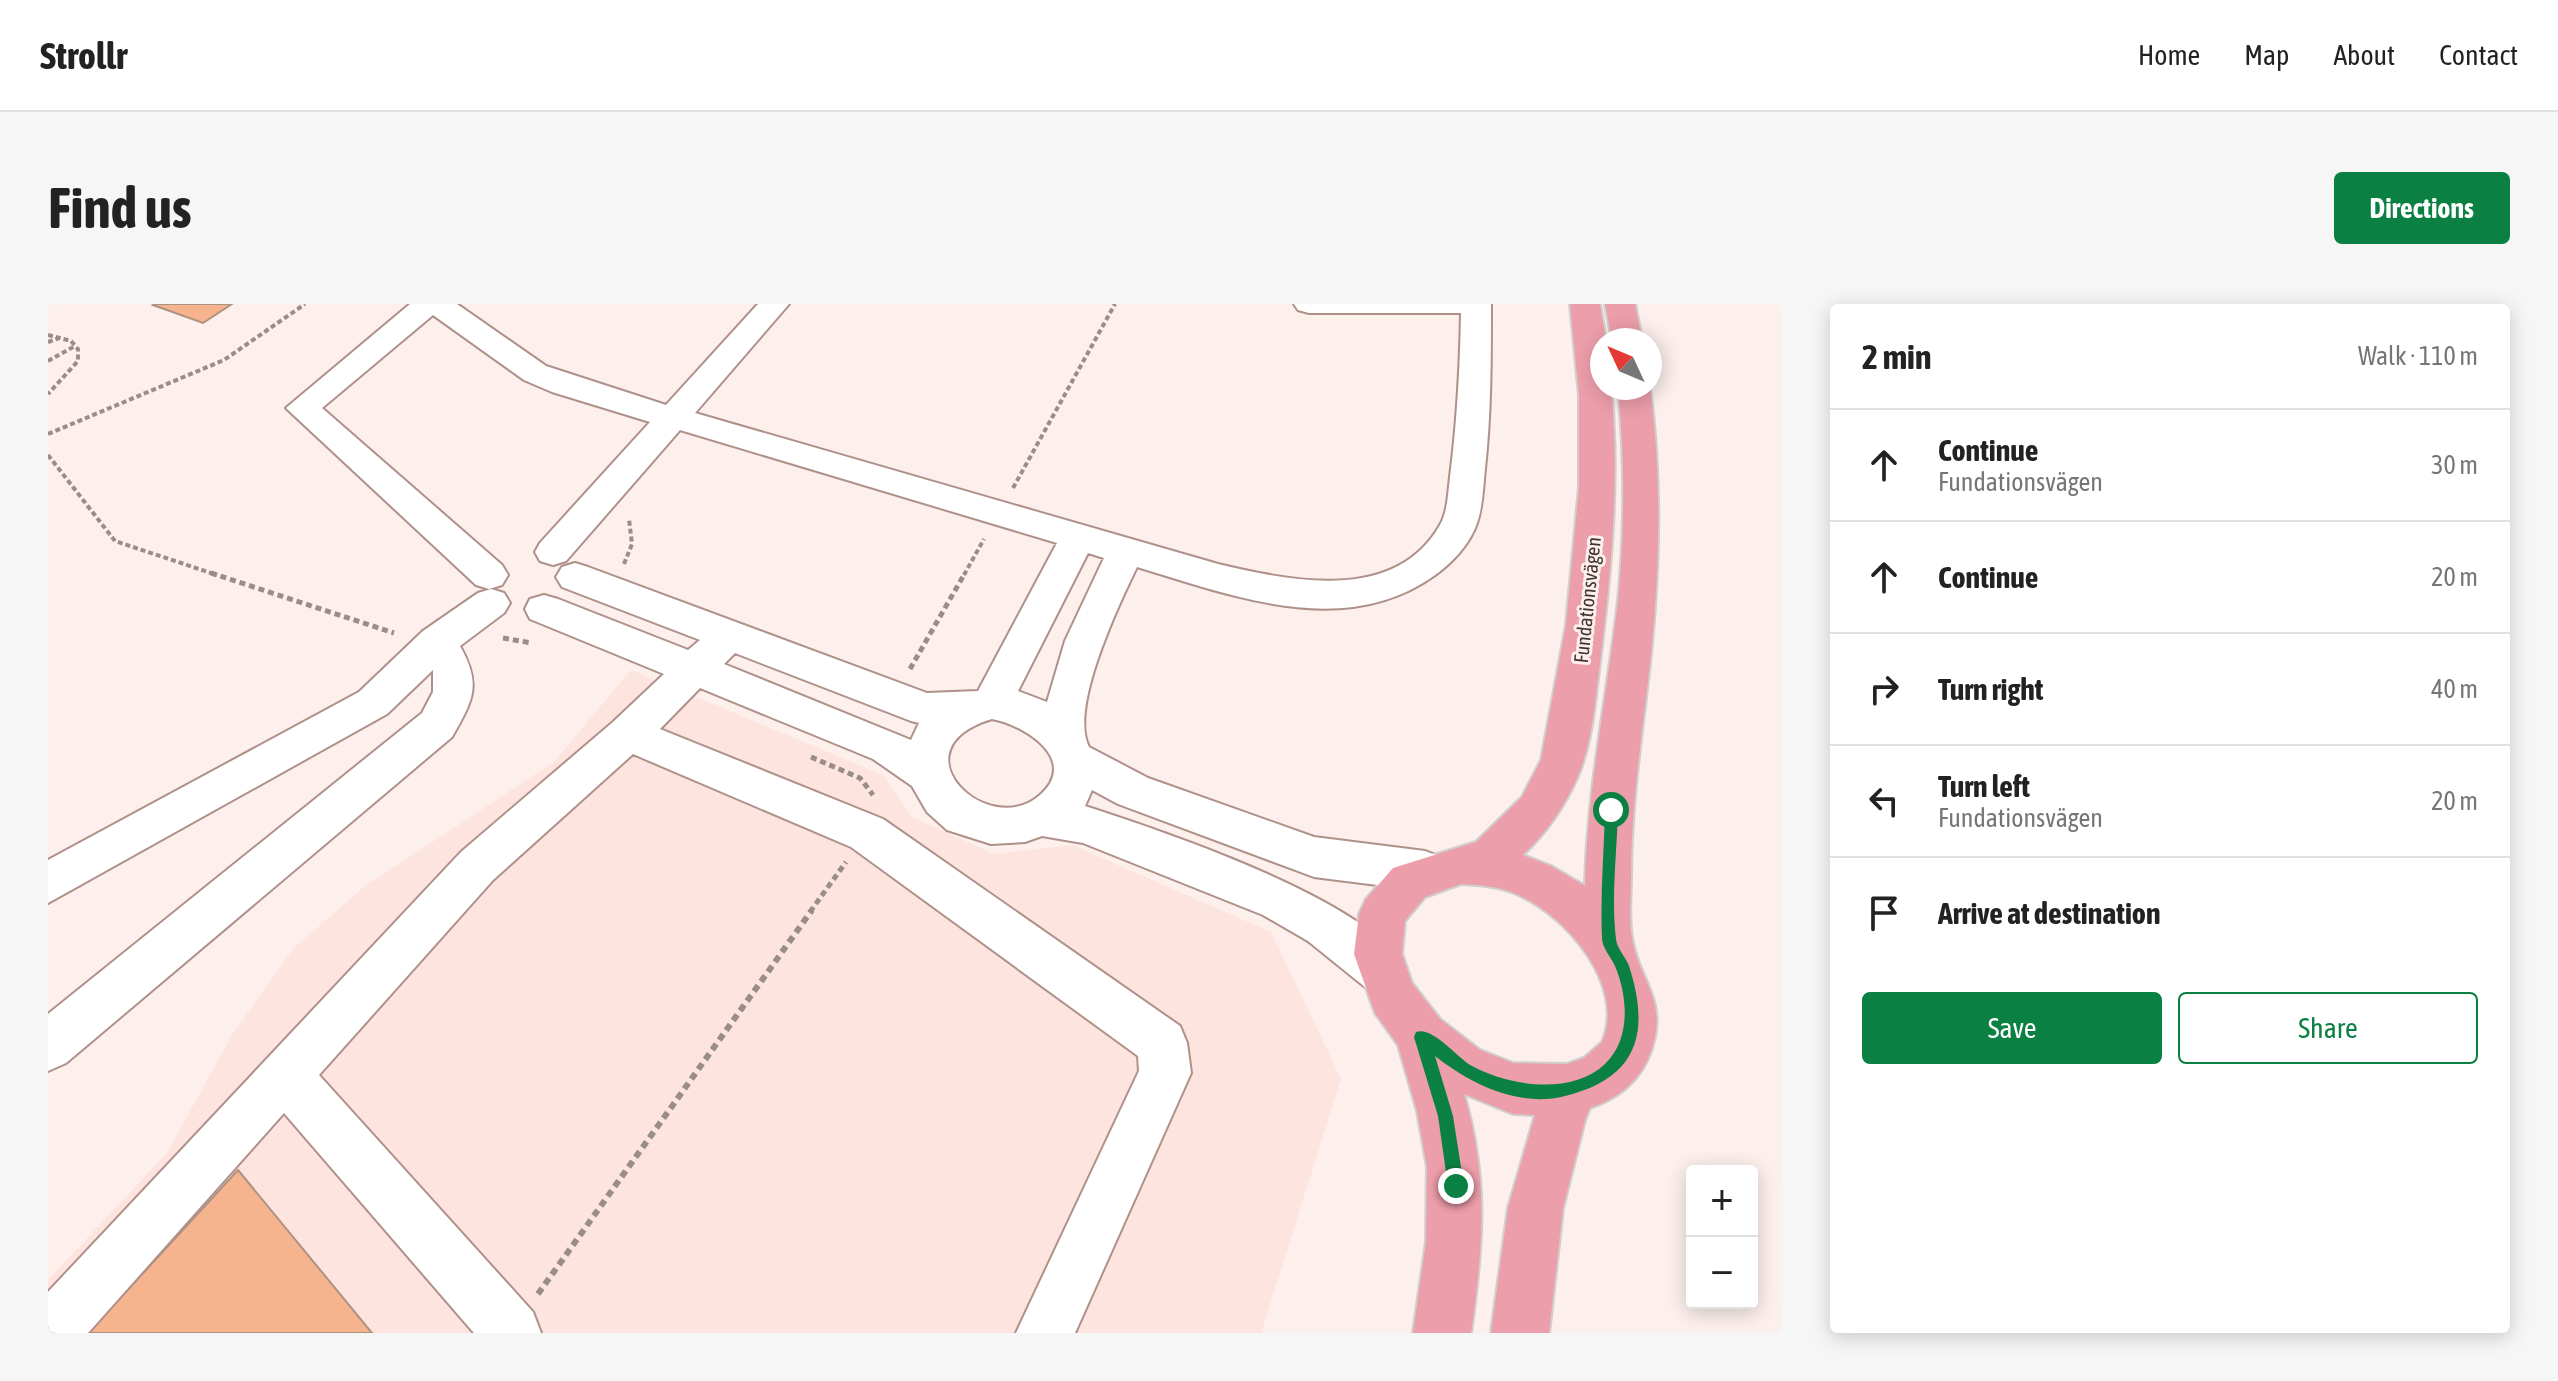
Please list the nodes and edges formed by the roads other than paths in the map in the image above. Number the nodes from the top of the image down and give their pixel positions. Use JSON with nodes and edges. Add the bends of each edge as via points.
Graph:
{"nodes":[{"id":1,"x":428,"y":304,"type":"edge"},
{"id":2,"x":437,"y":304,"type":"edge"},
{"id":3,"x":774,"y":304,"type":"edge"},
{"id":4,"x":1309,"y":304,"type":"edge"},
{"id":5,"x":1463,"y":304,"type":"edge"},
{"id":6,"x":1476,"y":304,"type":"edge"},
{"id":7,"x":1585,"y":304,"type":"edge"},
{"id":8,"x":1620,"y":304,"type":"edge"},
{"id":9,"x":1625,"y":328,"type":"edge"},
{"id":10,"x":1635,"y":400,"type":"edge"},
{"id":11,"x":673,"y":418,"type":"junction"},
{"id":12,"x":1078,"y":537,"type":"junction"},
{"id":13,"x":1126,"y":551,"type":"junction"},
{"id":14,"x":488,"y":572,"type":"junction"},
{"id":15,"x":577,"y":572,"type":"junction"},
{"id":16,"x":559,"y":615,"type":"junction"},
{"id":17,"x":729,"y":635,"type":"junction"},
{"id":18,"x":437,"y":642,"type":"junction"},
{"id":19,"x":697,"y":670,"type":"junction"},
{"id":20,"x":978,"y":706,"type":"junction"},
{"id":21,"x":628,"y":734,"type":"junction"},
{"id":22,"x":1070,"y":748,"type":"junction"},
{"id":23,"x":926,"y":773,"type":"junction"},
{"id":24,"x":1042,"y":817,"type":"junction"},
{"id":25,"x":1482,"y":864,"type":"junction"},
{"id":26,"x":1425,"y":871,"type":"junction"},
{"id":27,"x":48,"y":883,"type":"edge"},
{"id":28,"x":1609,"y":943,"type":"junction"},
{"id":29,"x":1382,"y":971,"type":"junction"},
{"id":30,"x":1421,"y":1037,"type":"junction"},
{"id":31,"x":48,"y":1046,"type":"edge"},
{"id":32,"x":285,"y":1075,"type":"junction"},
{"id":33,"x":1572,"y":1089,"type":"junction"},
{"id":34,"x":49,"y":1333,"type":"edge"},
{"id":35,"x":511,"y":1333,"type":"edge"},
{"id":36,"x":1045,"y":1333,"type":"edge"},
{"id":37,"x":1442,"y":1333,"type":"edge"},
{"id":38,"x":1520,"y":1333,"type":"edge"}],
"edges":[{"from":1,"to":14,"type":"lane","via":[[302,408]]},
{"from":2,"to":11,"type":"lane","via":[[535,373]]},
{"from":3,"to":11,"type":"lane"},
{"from":4,"to":5,"type":"lane"},
{"from":6,"to":13,"type":"lane","via":[[1475,412],[1463,510],[1449,542],[1423,568],[1370,592],[1314,597],[1249,586]]},
{"from":7,"to":25,"type":"main road","name":"Fundationsvägen","via":[[1596,488],[1591,586],[1574,709],[1552,788],[1516,835]]},
{"from":8,"to":9,"type":"main road"},
{"from":10,"to":28,"type":"main road","via":[[1641,500],[1639,600],[1611,810]]},
{"from":11,"to":12,"type":"lane"},
{"from":11,"to":15,"type":"lane"},
{"from":12,"to":13,"type":"lane"},
{"from":12,"to":20,"type":"lane"},
{"from":13,"to":22,"type":"lane","via":[[1073,666],[1066,693]]},
{"from":14,"to":15,"type":"lane","via":[[527,551]]},
{"from":14,"to":16,"type":"lane","via":[[518,614]]},
{"from":14,"to":18,"type":"lane"},
{"from":15,"to":16,"type":"lane"},
{"from":15,"to":17,"type":"lane"},
{"from":16,"to":19,"type":"lane"},
{"from":17,"to":19,"type":"lane"},
{"from":17,"to":20,"type":"lane","via":[[925,709]]},
{"from":18,"to":27,"type":"lane","via":[[373,703]]},
{"from":18,"to":31,"type":"lane","via":[[453,664],[456,681],[437,725]]},
{"from":19,"to":21,"type":"lane"},
{"from":19,"to":23,"type":"lane","via":[[888,747]]},
{"from":20,"to":22,"type":"lane","via":[[1034,711]]},
{"from":20,"to":23,"type":"lane","via":[[940,724],[925,759]]},
{"from":21,"to":32,"type":"lane","via":[[477,866]]},
{"from":21,"to":36,"type":"lane","via":[[867,833],[1162,1043],[1165,1073]]},
{"from":22,"to":24,"type":"lane","via":[[1075,773],[1065,798]]},
{"from":22,"to":26,"type":"lane","via":[[1133,791],[1314,857]]},
{"from":23,"to":24,"type":"lane","via":[[939,798],[963,817],[1012,826]]},
{"from":24,"to":29,"type":"lane","via":[[1086,825],[1279,900],[1325,926]]},
{"from":25,"to":26,"type":"main road"},
{"from":25,"to":28,"type":"main road","via":[[1552,889]]},
{"from":26,"to":29,"type":"main road","via":[[1395,894],[1385,910],[1378,949]]},
{"from":28,"to":33,"type":"main road","via":[[1629,987],[1631,1032],[1611,1068]]},
{"from":29,"to":30,"type":"main road","via":[[1390,994]]},
{"from":30,"to":33,"type":"main road","via":[[1455,1064],[1494,1084],[1548,1093]]},
{"from":30,"to":37,"type":"main road","via":[[1446,1116],[1456,1186],[1454,1251]]},
{"from":32,"to":34,"type":"lane"},
{"from":32,"to":35,"type":"lane"},
{"from":33,"to":38,"type":"main road","via":[[1540,1172]]}]}
